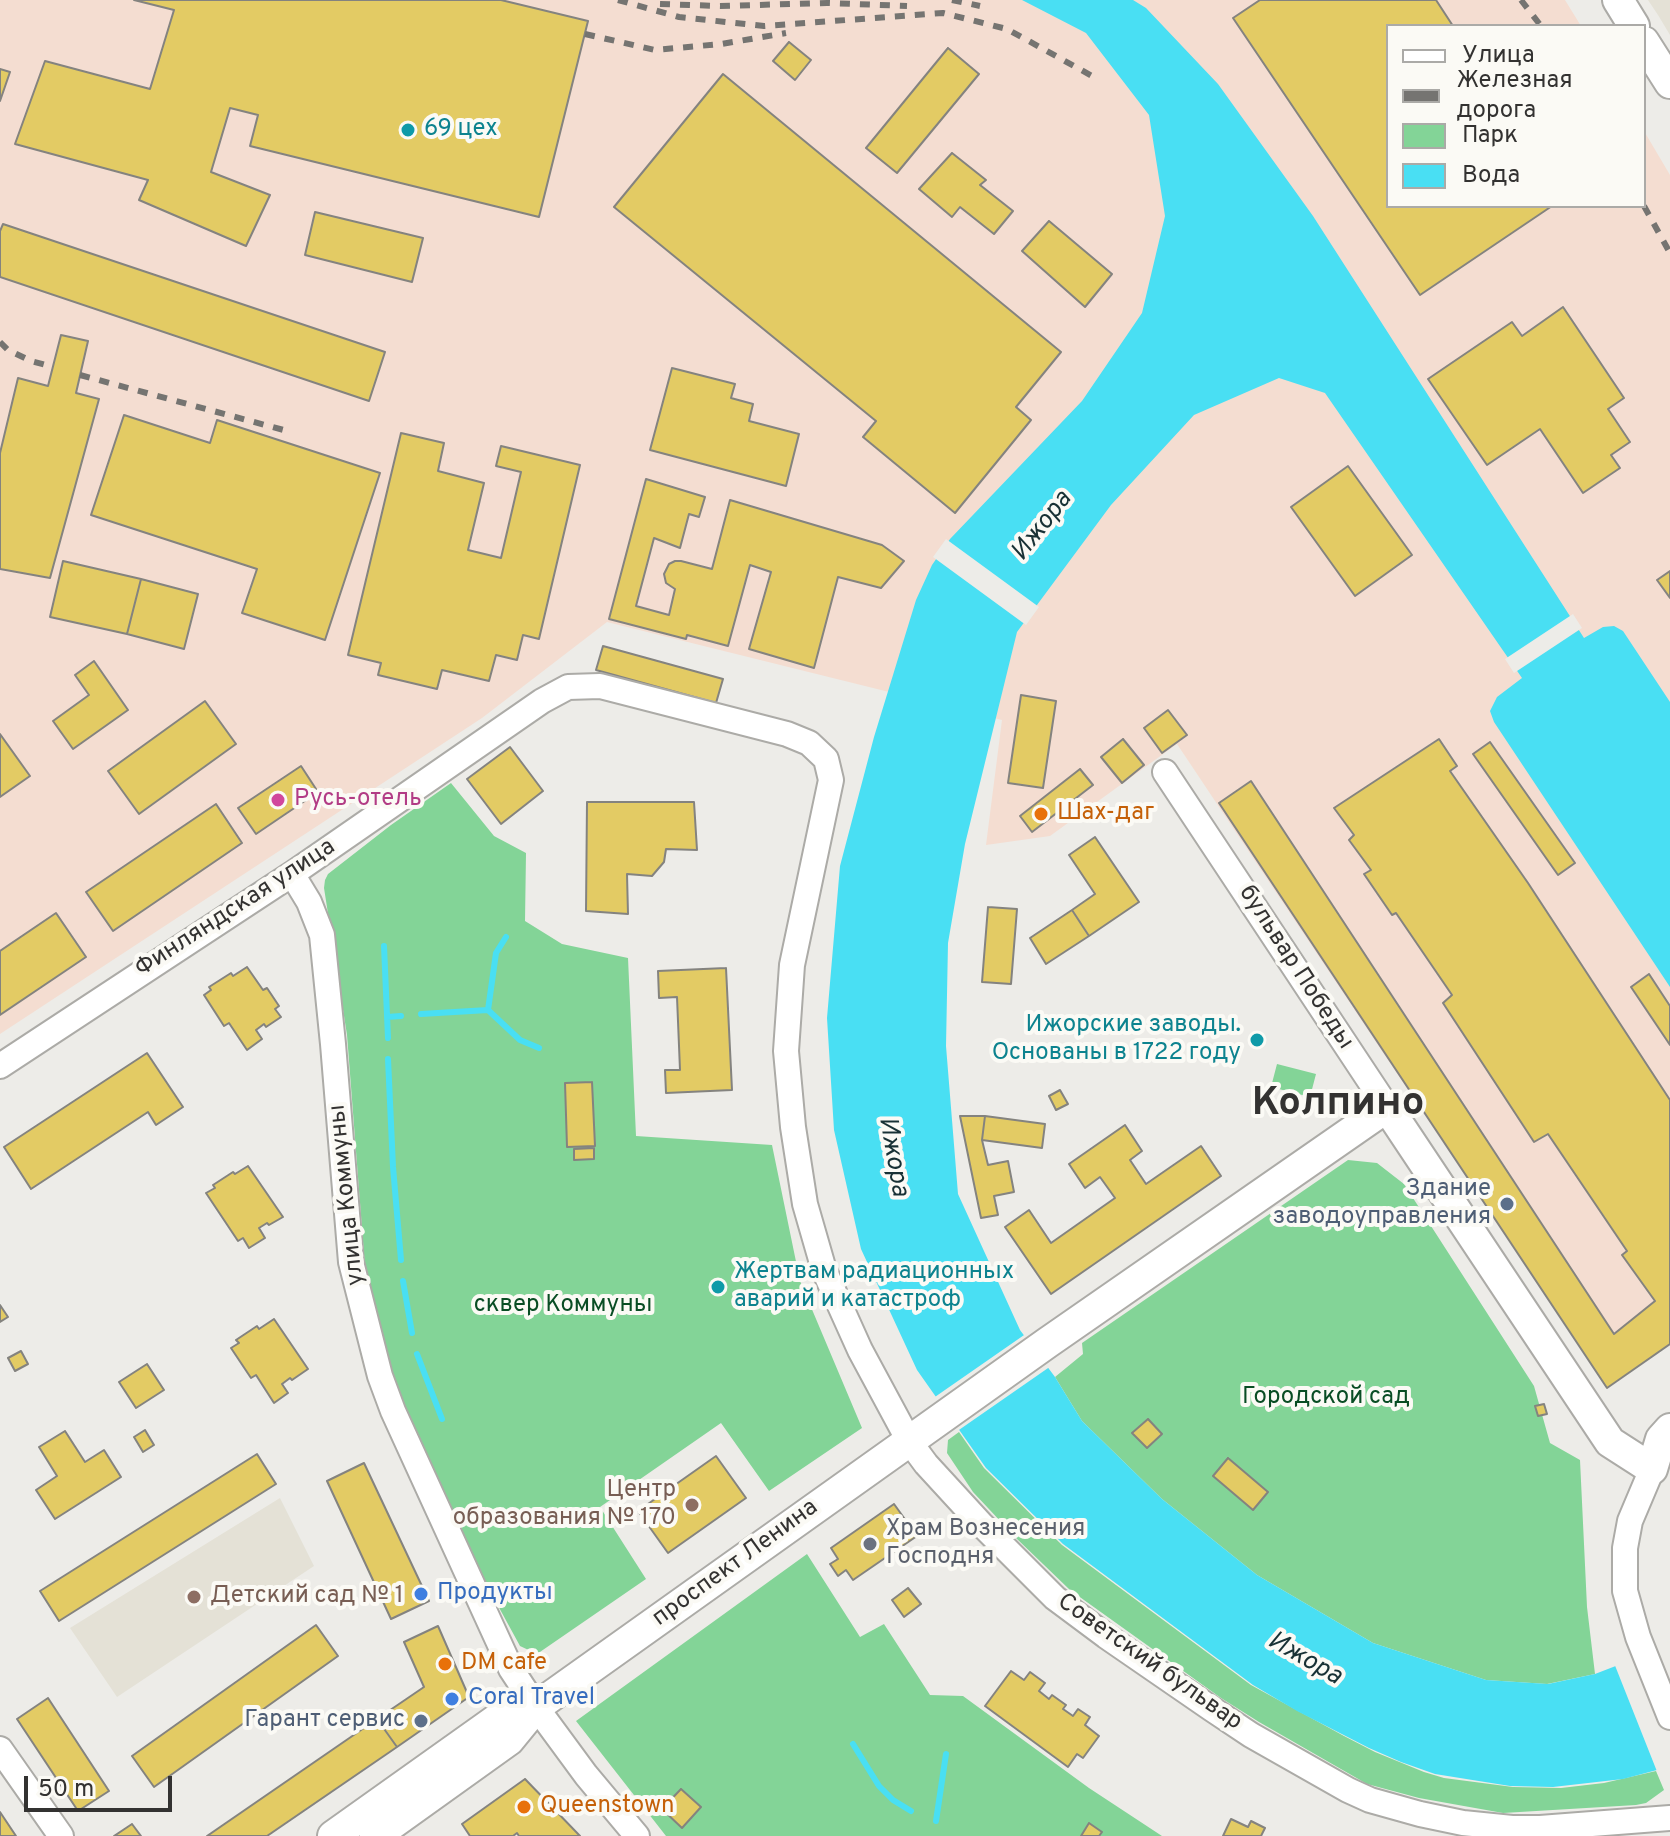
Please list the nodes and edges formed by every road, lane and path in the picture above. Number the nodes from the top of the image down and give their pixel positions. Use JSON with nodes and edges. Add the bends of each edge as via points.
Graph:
{"nodes":[{"id":1,"x":1618,"y":0,"type":"edge"},
{"id":2,"x":1633,"y":24,"type":"edge"},
{"id":3,"x":1646,"y":45,"type":"edge"},
{"id":4,"x":1670,"y":83,"type":"edge"},
{"id":5,"x":735,"y":722,"type":"joint"},
{"id":6,"x":1165,"y":772,"type":"dead end"},
{"id":7,"x":292,"y":874,"type":"junction"},
{"id":8,"x":0,"y":1066,"type":"edge"},
{"id":9,"x":1387,"y":1107,"type":"junction"},
{"id":10,"x":1670,"y":1429,"type":"edge"},
{"id":11,"x":909,"y":1441,"type":"junction"},
{"id":12,"x":1661,"y":1462,"type":"edge"},
{"id":13,"x":536,"y":1707,"type":"junction"},
{"id":14,"x":1670,"y":1717,"type":"edge"},
{"id":15,"x":0,"y":1749,"type":"edge"},
{"id":16,"x":1670,"y":1818,"type":"edge"},
{"id":17,"x":61,"y":1836,"type":"edge"},
{"id":18,"x":333,"y":1836,"type":"edge"},
{"id":19,"x":375,"y":1836,"type":"edge"},
{"id":20,"x":637,"y":1836,"type":"edge"}],
"edges":[{"from":1,"to":2,"type":"main road"},
{"from":3,"to":4,"type":"main road"},
{"from":5,"to":7,"type":"street","name":"Финляндская улица","via":[[600,686],[568,687]]},
{"from":5,"to":11,"type":"street","name":"Советский бульвар","via":[[787,734],[809,743],[826,759],[831,780],[792,965],[786,1051],[793,1127],[805,1204],[824,1270]]},
{"from":6,"to":9,"type":"street","name":"бульвар Победы"},
{"from":7,"to":8,"type":"street","name":"Финляндская улица"},
{"from":7,"to":13,"type":"street","name":"улица Коммуны","via":[[322,935],[351,1262],[380,1376],[506,1657]]},
{"from":9,"to":11,"type":"main road","name":"проспект Ленина"},
{"from":9,"to":12,"type":"main road","name":"бульвар Победы","via":[[1610,1442]]},
{"from":10,"to":12,"type":"main road","via":[[1661,1439]]},
{"from":11,"to":13,"type":"main road","name":"проспект Ленина"},
{"from":11,"to":16,"type":"street","name":"Советский бульвар","via":[[973,1516],[1055,1598],[1225,1718],[1348,1790],[1420,1814],[1512,1828]]},
{"from":12,"to":14,"type":"street","via":[[1630,1521],[1625,1591]]},
{"from":13,"to":18,"type":"main road","name":"проспект Ленина","via":[[496,1720]]},
{"from":13,"to":19,"type":"main road","name":"проспект Ленина","via":[[509,1740]]},
{"from":13,"to":20,"type":"street","name":"улица Коммуны"},
{"from":15,"to":17,"type":"street"}]}
